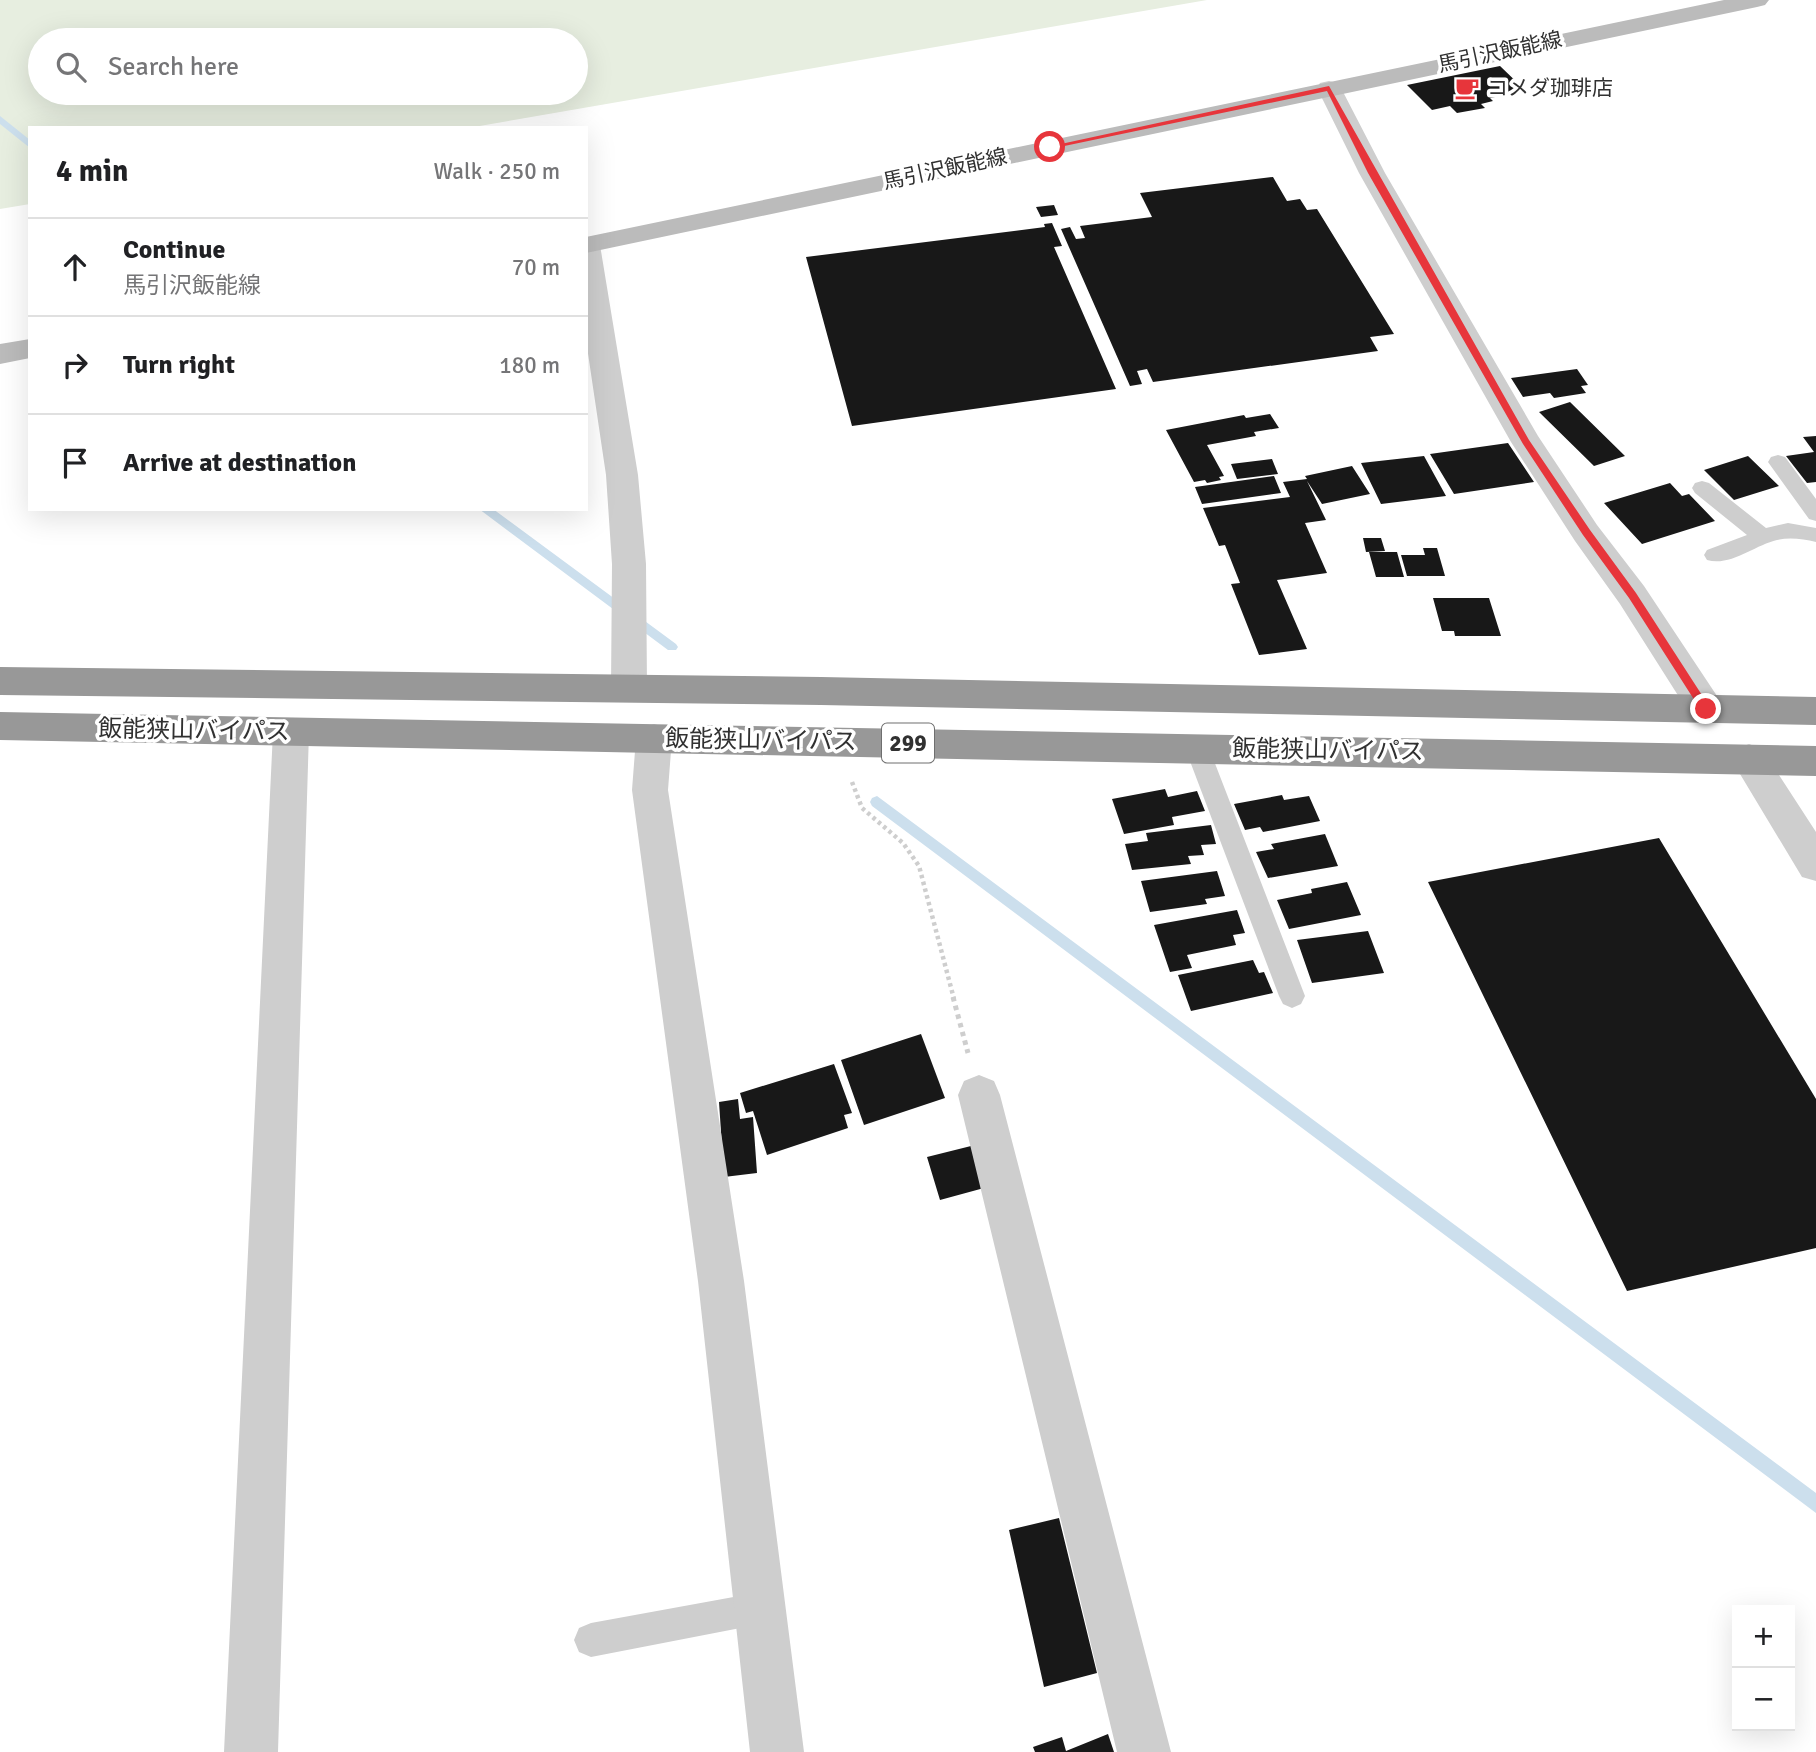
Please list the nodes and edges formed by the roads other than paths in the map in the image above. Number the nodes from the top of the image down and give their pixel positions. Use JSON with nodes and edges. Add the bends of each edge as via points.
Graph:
{"nodes":[{"id":1,"x":1756,"y":0,"type":"edge"},
{"id":2,"x":1329,"y":88,"type":"junction"},
{"id":3,"x":588,"y":245,"type":"edge"},
{"id":4,"x":588,"y":258,"type":"edge"},
{"id":5,"x":28,"y":348,"type":"edge"},
{"id":6,"x":0,"y":354,"type":"edge"},
{"id":7,"x":1778,"y":462,"type":"dead end"},
{"id":8,"x":1702,"y":488,"type":"dead end"},
{"id":9,"x":1816,"y":514,"type":"edge"},
{"id":10,"x":1816,"y":535,"type":"edge"},
{"id":11,"x":1762,"y":536,"type":"junction"},
{"id":12,"x":1714,"y":555,"type":"dead end"},
{"id":13,"x":0,"y":681,"type":"edge"},
{"id":14,"x":629,"y":688,"type":"junction"},
{"id":15,"x":1706,"y":709,"type":"junction"},
{"id":16,"x":1816,"y":711,"type":"edge"},
{"id":17,"x":0,"y":726,"type":"edge"},
{"id":18,"x":290,"y":732,"type":"junction"},
{"id":19,"x":654,"y":738,"type":"junction"},
{"id":20,"x":1197,"y":748,"type":"junction"},
{"id":21,"x":1749,"y":759,"type":"junction"},
{"id":22,"x":1816,"y":761,"type":"edge"},
{"id":23,"x":1816,"y":865,"type":"edge"},
{"id":24,"x":1292,"y":996,"type":"dead end"},
{"id":25,"x":979,"y":1095,"type":"road end"},
{"id":26,"x":761,"y":1608,"type":"junction"},
{"id":27,"x":591,"y":1640,"type":"dead end"},
{"id":28,"x":251,"y":1752,"type":"edge"},
{"id":29,"x":777,"y":1752,"type":"edge"},
{"id":30,"x":1144,"y":1752,"type":"edge"}],
"edges":[{"from":1,"to":2,"type":"main road","name":"馬引沢飯能線"},
{"from":2,"to":3,"type":"main road","name":"馬引沢飯能線"},
{"from":2,"to":15,"type":"street","via":[[1372,173],[1526,442]]},
{"from":4,"to":14,"type":"street","via":[[622,475],[629,564]]},
{"from":5,"to":6,"type":"main road"},
{"from":7,"to":9,"type":"lane"},
{"from":8,"to":11,"type":"lane"},
{"from":10,"to":11,"type":"lane","via":[[1789,531]]},
{"from":11,"to":12,"type":"lane","via":[[1734,551]]},
{"from":13,"to":14,"type":"highway","name":"飯能狭山バイパス","number":"299"},
{"from":14,"to":15,"type":"highway","name":"飯能狭山バイパス","number":"299"},
{"from":15,"to":16,"type":"highway","name":"飯能狭山バイパス","number":"299"},
{"from":17,"to":18,"type":"highway","name":"飯能狭山バイパス","number":"299"},
{"from":18,"to":19,"type":"highway","name":"飯能狭山バイパス","number":"299"},
{"from":18,"to":28,"type":"street"},
{"from":19,"to":20,"type":"highway","name":"飯能狭山バイパス","number":"299"},
{"from":19,"to":26,"type":"street","via":[[650,790],[721,1281]]},
{"from":20,"to":21,"type":"highway","name":"飯能狭山バイパス","number":"299"},
{"from":20,"to":24,"type":"lane"},
{"from":21,"to":22,"type":"highway","name":"飯能狭山バイパス","number":"299"},
{"from":21,"to":23,"type":"street"},
{"from":25,"to":30,"type":"street"},
{"from":26,"to":27,"type":"lane"},
{"from":26,"to":29,"type":"street"}]}
